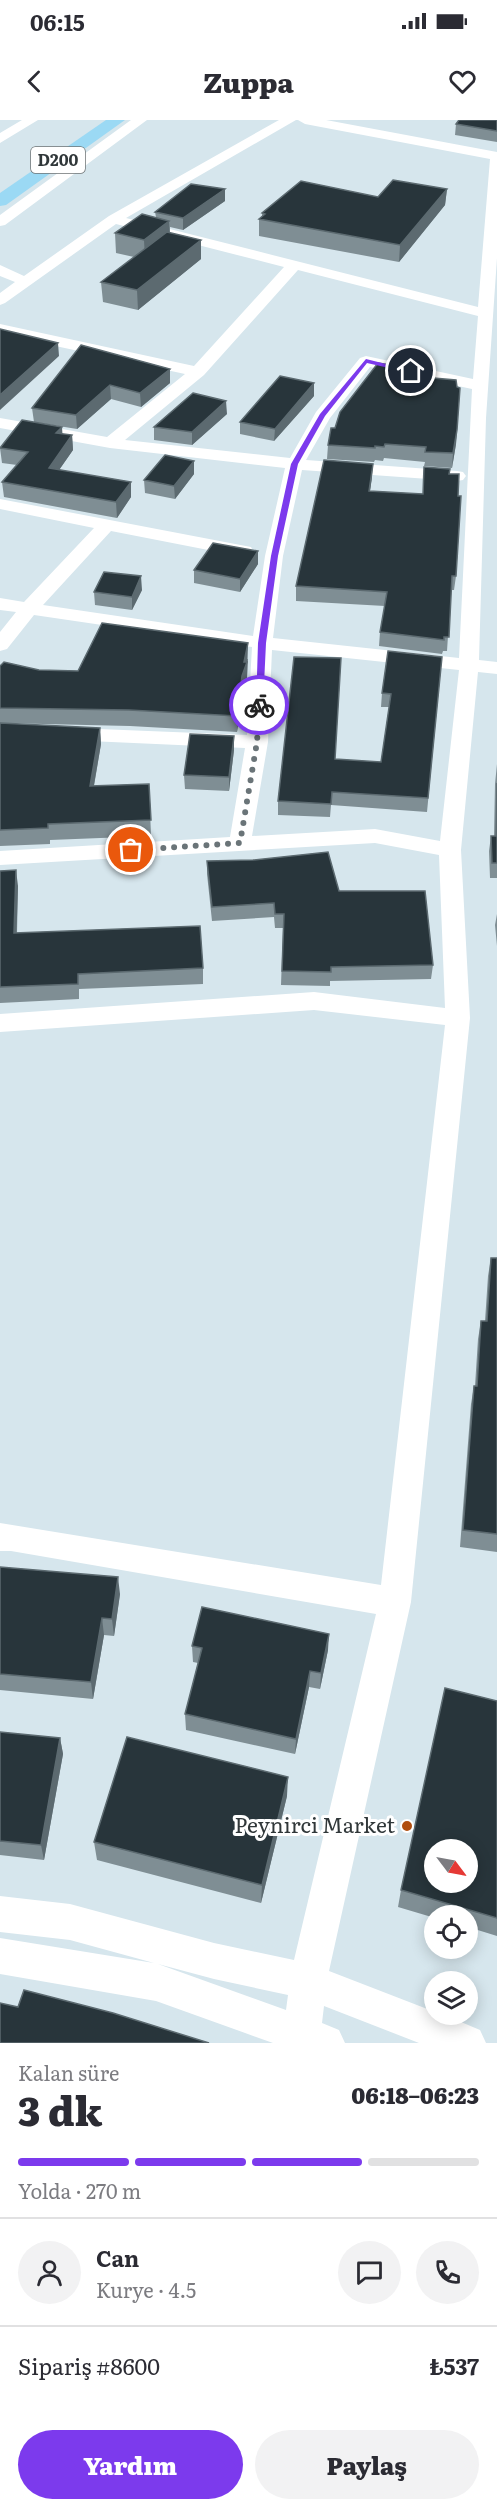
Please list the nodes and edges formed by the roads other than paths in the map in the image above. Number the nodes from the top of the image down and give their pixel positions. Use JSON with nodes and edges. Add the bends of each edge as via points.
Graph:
{"nodes":[{"id":1,"x":31,"y":120,"type":"edge"},
{"id":2,"x":117,"y":120,"type":"edge"},
{"id":3,"x":140,"y":120,"type":"edge"},
{"id":4,"x":289,"y":120,"type":"edge"},
{"id":5,"x":305,"y":120,"type":"edge"},
{"id":6,"x":7,"y":129,"type":"edge"},
{"id":7,"x":0,"y":139,"type":"edge"},
{"id":8,"x":497,"y":156,"type":"edge"},
{"id":9,"x":0,"y":201,"type":"edge"},
{"id":10,"x":114,"y":219,"type":"junction"},
{"id":11,"x":0,"y":222,"type":"edge"},
{"id":12,"x":295,"y":264,"type":"junction"},
{"id":13,"x":0,"y":270,"type":"edge"},
{"id":14,"x":26,"y":282,"type":"junction"},
{"id":15,"x":0,"y":300,"type":"edge"},
{"id":16,"x":485,"y":314,"type":"junction"},
{"id":17,"x":0,"y":329,"type":"edge"},
{"id":18,"x":198,"y":372,"type":"junction"},
{"id":19,"x":480,"y":386,"type":"junction"},
{"id":20,"x":487,"y":418,"type":"edge"},
{"id":21,"x":0,"y":423,"type":"edge"},
{"id":22,"x":110,"y":443,"type":"junction"},
{"id":23,"x":295,"y":464,"type":"junction"},
{"id":24,"x":476,"y":477,"type":"junction"},
{"id":25,"x":0,"y":504,"type":"edge"},
{"id":26,"x":107,"y":524,"type":"junction"},
{"id":27,"x":274,"y":556,"type":"junction"},
{"id":28,"x":0,"y":604,"type":"edge"},
{"id":29,"x":29,"y":609,"type":"junction"},
{"id":30,"x":262,"y":643,"type":"junction"},
{"id":31,"x":0,"y":645,"type":"edge"},
{"id":32,"x":469,"y":666,"type":"junction"},
{"id":33,"x":497,"y":668,"type":"edge"},
{"id":34,"x":0,"y":731,"type":"edge"},
{"id":35,"x":257,"y":742,"type":"junction"},
{"id":36,"x":240,"y":843,"type":"junction"},
{"id":37,"x":450,"y":850,"type":"junction"},
{"id":38,"x":0,"y":858,"type":"edge"},
{"id":39,"x":458,"y":1018,"type":"junction"},
{"id":40,"x":0,"y":1023,"type":"edge"},
{"id":41,"x":0,"y":1537,"type":"edge"},
{"id":42,"x":396,"y":1602,"type":"junction"},
{"id":43,"x":0,"y":1914,"type":"edge"},
{"id":44,"x":0,"y":1956,"type":"edge"},
{"id":45,"x":308,"y":1981,"type":"junction"},
{"id":46,"x":314,"y":2039,"type":"edge"},
{"id":47,"x":467,"y":2043,"type":"edge"}],
"edges":[{"from":1,"to":6,"type":"street"},
{"from":2,"to":9,"type":"highway","number":"D200"},
{"from":3,"to":11,"type":"street"},
{"from":4,"to":10,"type":"street"},
{"from":5,"to":8,"type":"street"},
{"from":6,"to":7,"type":"street"},
{"from":8,"to":16,"type":"street"},
{"from":10,"to":12,"type":"street"},
{"from":10,"to":14,"type":"street"},
{"from":12,"to":16,"type":"street"},
{"from":12,"to":18,"type":"street"},
{"from":13,"to":14,"type":"street"},
{"from":14,"to":15,"type":"street"},
{"from":16,"to":19,"type":"street"},
{"from":17,"to":18,"type":"street"},
{"from":18,"to":22,"type":"street"},
{"from":19,"to":20,"type":"street"},
{"from":19,"to":23,"type":"street","via":[[366,361],[322,416]]},
{"from":20,"to":24,"type":"street"},
{"from":21,"to":22,"type":"street"},
{"from":22,"to":23,"type":"street"},
{"from":23,"to":24,"type":"street"},
{"from":23,"to":27,"type":"street"},
{"from":24,"to":32,"type":"street"},
{"from":25,"to":26,"type":"street"},
{"from":26,"to":27,"type":"street"},
{"from":26,"to":29,"type":"street"},
{"from":27,"to":30,"type":"street"},
{"from":28,"to":29,"type":"street"},
{"from":29,"to":30,"type":"street"},
{"from":29,"to":31,"type":"street"},
{"from":30,"to":32,"type":"street"},
{"from":30,"to":35,"type":"street"},
{"from":32,"to":33,"type":"street"},
{"from":32,"to":37,"type":"street"},
{"from":34,"to":35,"type":"street"},
{"from":35,"to":36,"type":"street"},
{"from":36,"to":37,"type":"street","via":[[375,836]]},
{"from":36,"to":38,"type":"street"},
{"from":37,"to":39,"type":"street"},
{"from":39,"to":40,"type":"street","via":[[314,1001]]},
{"from":39,"to":42,"type":"street"},
{"from":41,"to":42,"type":"street"},
{"from":42,"to":45,"type":"street"},
{"from":43,"to":45,"type":"street","via":[[70,1922],[214,1961]]},
{"from":44,"to":46,"type":"street","via":[[156,1982]]},
{"from":45,"to":46,"type":"street"},
{"from":45,"to":47,"type":"street"}]}
